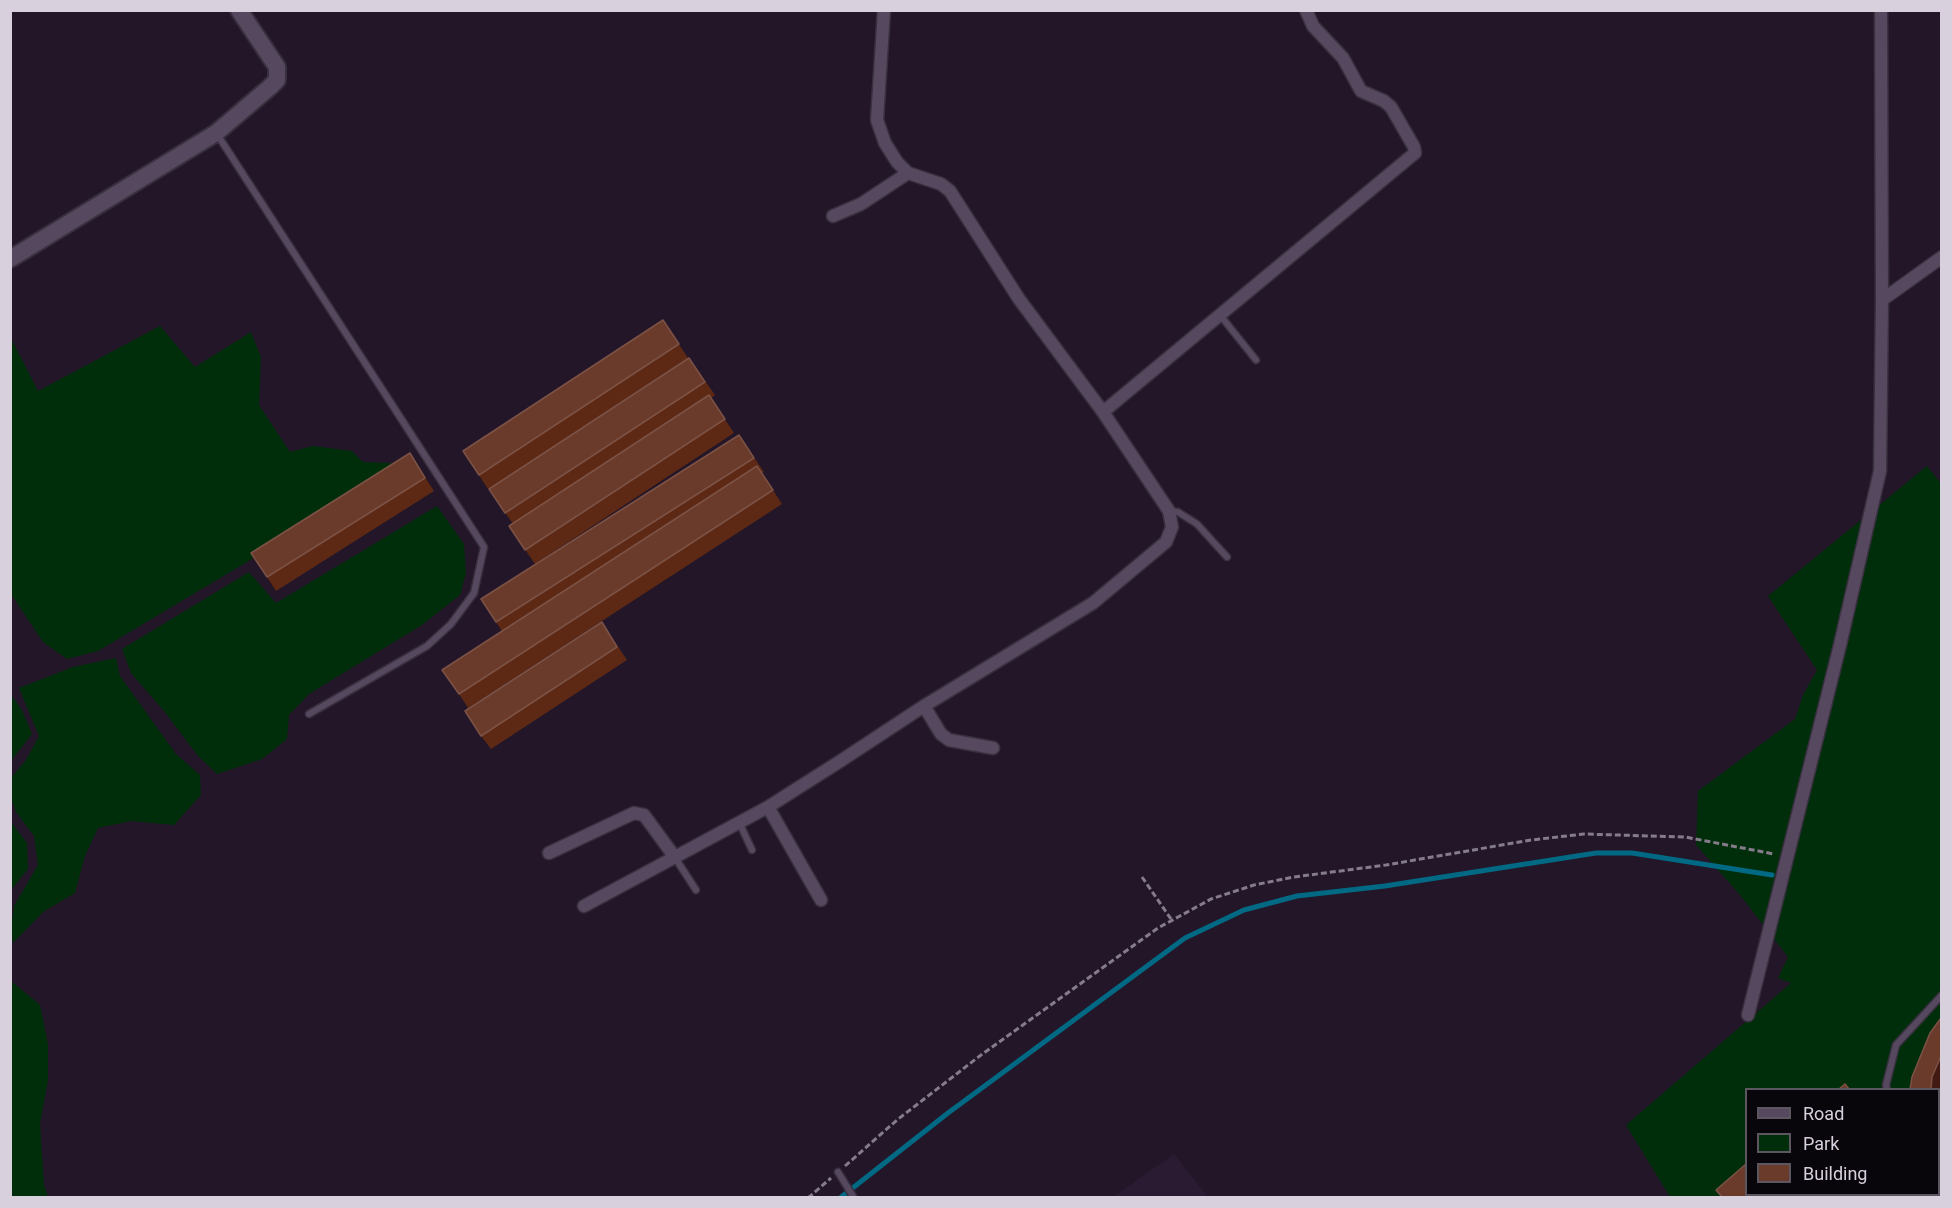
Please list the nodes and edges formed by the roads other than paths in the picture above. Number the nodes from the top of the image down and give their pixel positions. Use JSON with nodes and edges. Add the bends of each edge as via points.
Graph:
{"nodes":[{"id":1,"x":239,"y":10,"type":"edge"},
{"id":2,"x":884,"y":10,"type":"edge"},
{"id":3,"x":1306,"y":10,"type":"edge"},
{"id":4,"x":1881,"y":10,"type":"edge"},
{"id":5,"x":216,"y":133,"type":"junction"},
{"id":6,"x":908,"y":173,"type":"junction"},
{"id":7,"x":833,"y":216,"type":"dead end"},
{"id":8,"x":1941,"y":257,"type":"edge"},
{"id":9,"x":10,"y":259,"type":"edge"},
{"id":10,"x":1882,"y":300,"type":"junction"},
{"id":11,"x":1220,"y":315,"type":"junction"},
{"id":12,"x":1256,"y":360,"type":"dead end"},
{"id":13,"x":1103,"y":412,"type":"junction"},
{"id":14,"x":1169,"y":511,"type":"junction"},
{"id":15,"x":1227,"y":556,"type":"dead end"},
{"id":16,"x":924,"y":706,"type":"junction"},
{"id":17,"x":309,"y":714,"type":"dead end"},
{"id":18,"x":993,"y":748,"type":"dead end"},
{"id":19,"x":768,"y":807,"type":"junction"},
{"id":20,"x":739,"y":822,"type":"junction"},
{"id":21,"x":752,"y":850,"type":"dead end"},
{"id":22,"x":549,"y":853,"type":"dead end"},
{"id":23,"x":675,"y":856,"type":"junction"},
{"id":24,"x":696,"y":890,"type":"dead end"},
{"id":25,"x":821,"y":900,"type":"dead end"},
{"id":26,"x":584,"y":906,"type":"dead end"},
{"id":27,"x":1941,"y":994,"type":"edge"},
{"id":28,"x":1748,"y":1015,"type":"dead end"},
{"id":29,"x":1887,"y":1088,"type":"edge"},
{"id":30,"x":838,"y":1172,"type":"road end"},
{"id":31,"x":854,"y":1196,"type":"edge"}],
"edges":[{"from":1,"to":5,"type":"street","via":[[277,67],[276,80]]},
{"from":2,"to":6,"type":"street","via":[[877,120],[885,143]]},
{"from":3,"to":11,"type":"street","via":[[1313,26],[1343,58],[1362,91],[1391,107],[1416,153]]},
{"from":4,"to":10,"type":"street"},
{"from":5,"to":9,"type":"street"},
{"from":5,"to":17,"type":"lane","via":[[484,547],[474,593],[451,624],[427,646]]},
{"from":6,"to":7,"type":"street","via":[[861,204]]},
{"from":6,"to":13,"type":"street","via":[[950,191],[1019,299]]},
{"from":8,"to":10,"type":"street"},
{"from":10,"to":28,"type":"street","via":[[1881,471]]},
{"from":11,"to":12,"type":"lane"},
{"from":11,"to":13,"type":"street"},
{"from":13,"to":14,"type":"street"},
{"from":14,"to":15,"type":"lane","via":[[1197,524]]},
{"from":14,"to":16,"type":"street","via":[[1172,527],[1166,542],[1093,603]]},
{"from":16,"to":18,"type":"street","via":[[949,740]]},
{"from":16,"to":19,"type":"street"},
{"from":19,"to":20,"type":"street"},
{"from":19,"to":25,"type":"street"},
{"from":20,"to":21,"type":"lane"},
{"from":20,"to":23,"type":"street"},
{"from":22,"to":23,"type":"street","via":[[634,813],[644,815]]},
{"from":23,"to":24,"type":"lane"},
{"from":23,"to":26,"type":"street"},
{"from":27,"to":29,"type":"lane","via":[[1896,1045]]},
{"from":30,"to":31,"type":"lane"}]}
